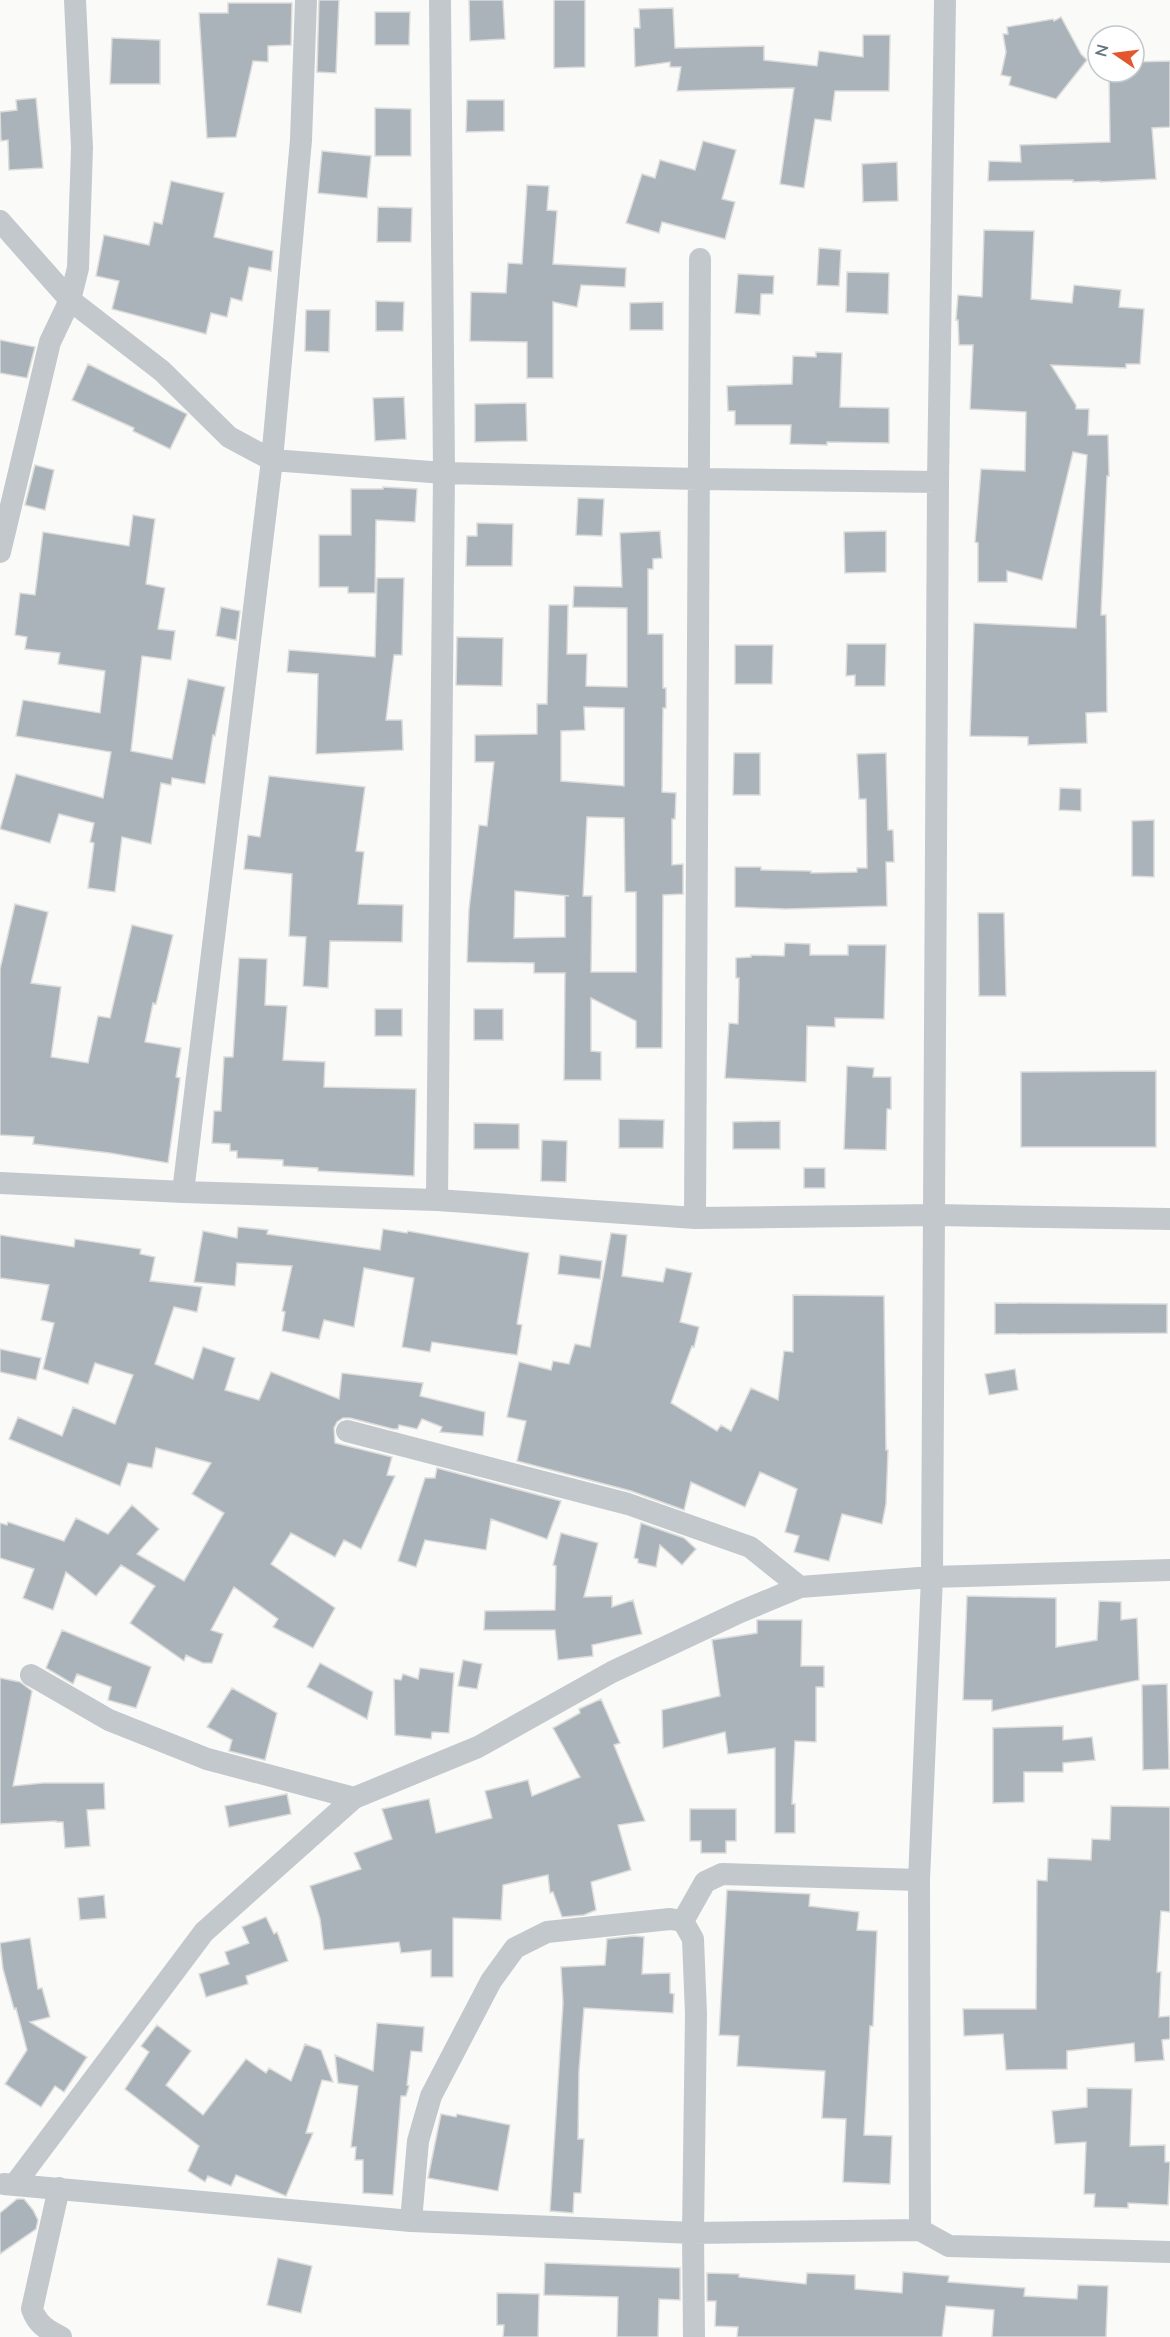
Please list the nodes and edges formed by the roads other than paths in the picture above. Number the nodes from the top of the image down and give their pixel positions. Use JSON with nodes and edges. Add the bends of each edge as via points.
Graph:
{"nodes":[{"id":1,"x":75,"y":0,"type":"edge"},
{"id":2,"x":306,"y":0,"type":"edge"},
{"id":3,"x":440,"y":0,"type":"edge"},
{"id":4,"x":945,"y":0,"type":"edge"},
{"id":5,"x":0,"y":221,"type":"edge"},
{"id":6,"x":700,"y":260,"type":"dead end"},
{"id":7,"x":70,"y":300,"type":"junction"},
{"id":8,"x":272,"y":460,"type":"junction"},
{"id":9,"x":444,"y":472,"type":"junction"},
{"id":10,"x":698,"y":479,"type":"junction"},
{"id":11,"x":938,"y":482,"type":"junction"},
{"id":12,"x":0,"y":552,"type":"edge"},
{"id":13,"x":0,"y":1183,"type":"edge"},
{"id":14,"x":183,"y":1192,"type":"junction"},
{"id":15,"x":437,"y":1200,"type":"junction"},
{"id":16,"x":935,"y":1215,"type":"junction"},
{"id":17,"x":695,"y":1218,"type":"junction"},
{"id":18,"x":1170,"y":1219,"type":"edge"},
{"id":19,"x":347,"y":1431,"type":"dead end"},
{"id":20,"x":1170,"y":1570,"type":"edge"},
{"id":21,"x":932,"y":1577,"type":"junction"},
{"id":22,"x":800,"y":1587,"type":"junction"},
{"id":23,"x":31,"y":1676,"type":"dead end"},
{"id":24,"x":354,"y":1798,"type":"junction"},
{"id":25,"x":919,"y":1880,"type":"junction"},
{"id":26,"x":683,"y":1922,"type":"junction"},
{"id":27,"x":7,"y":2184,"type":"edge"},
{"id":28,"x":59,"y":2188,"type":"junction"},
{"id":29,"x":411,"y":2220,"type":"junction"},
{"id":30,"x":920,"y":2230,"type":"junction"},
{"id":31,"x":693,"y":2233,"type":"junction"},
{"id":32,"x":1170,"y":2252,"type":"edge"},
{"id":33,"x":61,"y":2337,"type":"edge"},
{"id":34,"x":694,"y":2337,"type":"edge"}],
"edges":[{"from":1,"to":7,"type":"street","via":[[82,148],[78,268]]},
{"from":2,"to":8,"type":"street","via":[[301,140]]},
{"from":3,"to":9,"type":"street"},
{"from":4,"to":11,"type":"street"},
{"from":5,"to":7,"type":"street"},
{"from":6,"to":10,"type":"street"},
{"from":7,"to":8,"type":"street","via":[[162,371],[229,437]]},
{"from":7,"to":12,"type":"street","via":[[50,342]]},
{"from":8,"to":9,"type":"street"},
{"from":8,"to":14,"type":"street"},
{"from":9,"to":10,"type":"street"},
{"from":9,"to":15,"type":"street"},
{"from":10,"to":11,"type":"street"},
{"from":10,"to":17,"type":"street"},
{"from":11,"to":16,"type":"street"},
{"from":13,"to":14,"type":"street"},
{"from":14,"to":15,"type":"street"},
{"from":15,"to":17,"type":"street"},
{"from":16,"to":17,"type":"street"},
{"from":16,"to":18,"type":"street"},
{"from":16,"to":21,"type":"street"},
{"from":19,"to":22,"type":"street","via":[[628,1504],[750,1547]]},
{"from":20,"to":21,"type":"street"},
{"from":21,"to":22,"type":"street"},
{"from":21,"to":25,"type":"street"},
{"from":22,"to":24,"type":"street","via":[[612,1672],[478,1747]]},
{"from":23,"to":24,"type":"street","via":[[109,1719],[207,1759]]},
{"from":24,"to":27,"type":"street","via":[[204,1932]]},
{"from":25,"to":26,"type":"street","via":[[722,1874],[705,1882]]},
{"from":25,"to":30,"type":"street"},
{"from":26,"to":29,"type":"street","via":[[670,1919],[547,1932],[515,1948],[491,1981],[431,2096],[418,2141]]},
{"from":26,"to":31,"type":"street","via":[[693,1939],[696,2014]]},
{"from":27,"to":28,"type":"street"},
{"from":28,"to":29,"type":"street"},
{"from":28,"to":33,"type":"street","via":[[32,2308],[45,2329]]},
{"from":29,"to":31,"type":"street"},
{"from":30,"to":31,"type":"street"},
{"from":30,"to":32,"type":"street","via":[[949,2246]]},
{"from":31,"to":34,"type":"street"}]}
